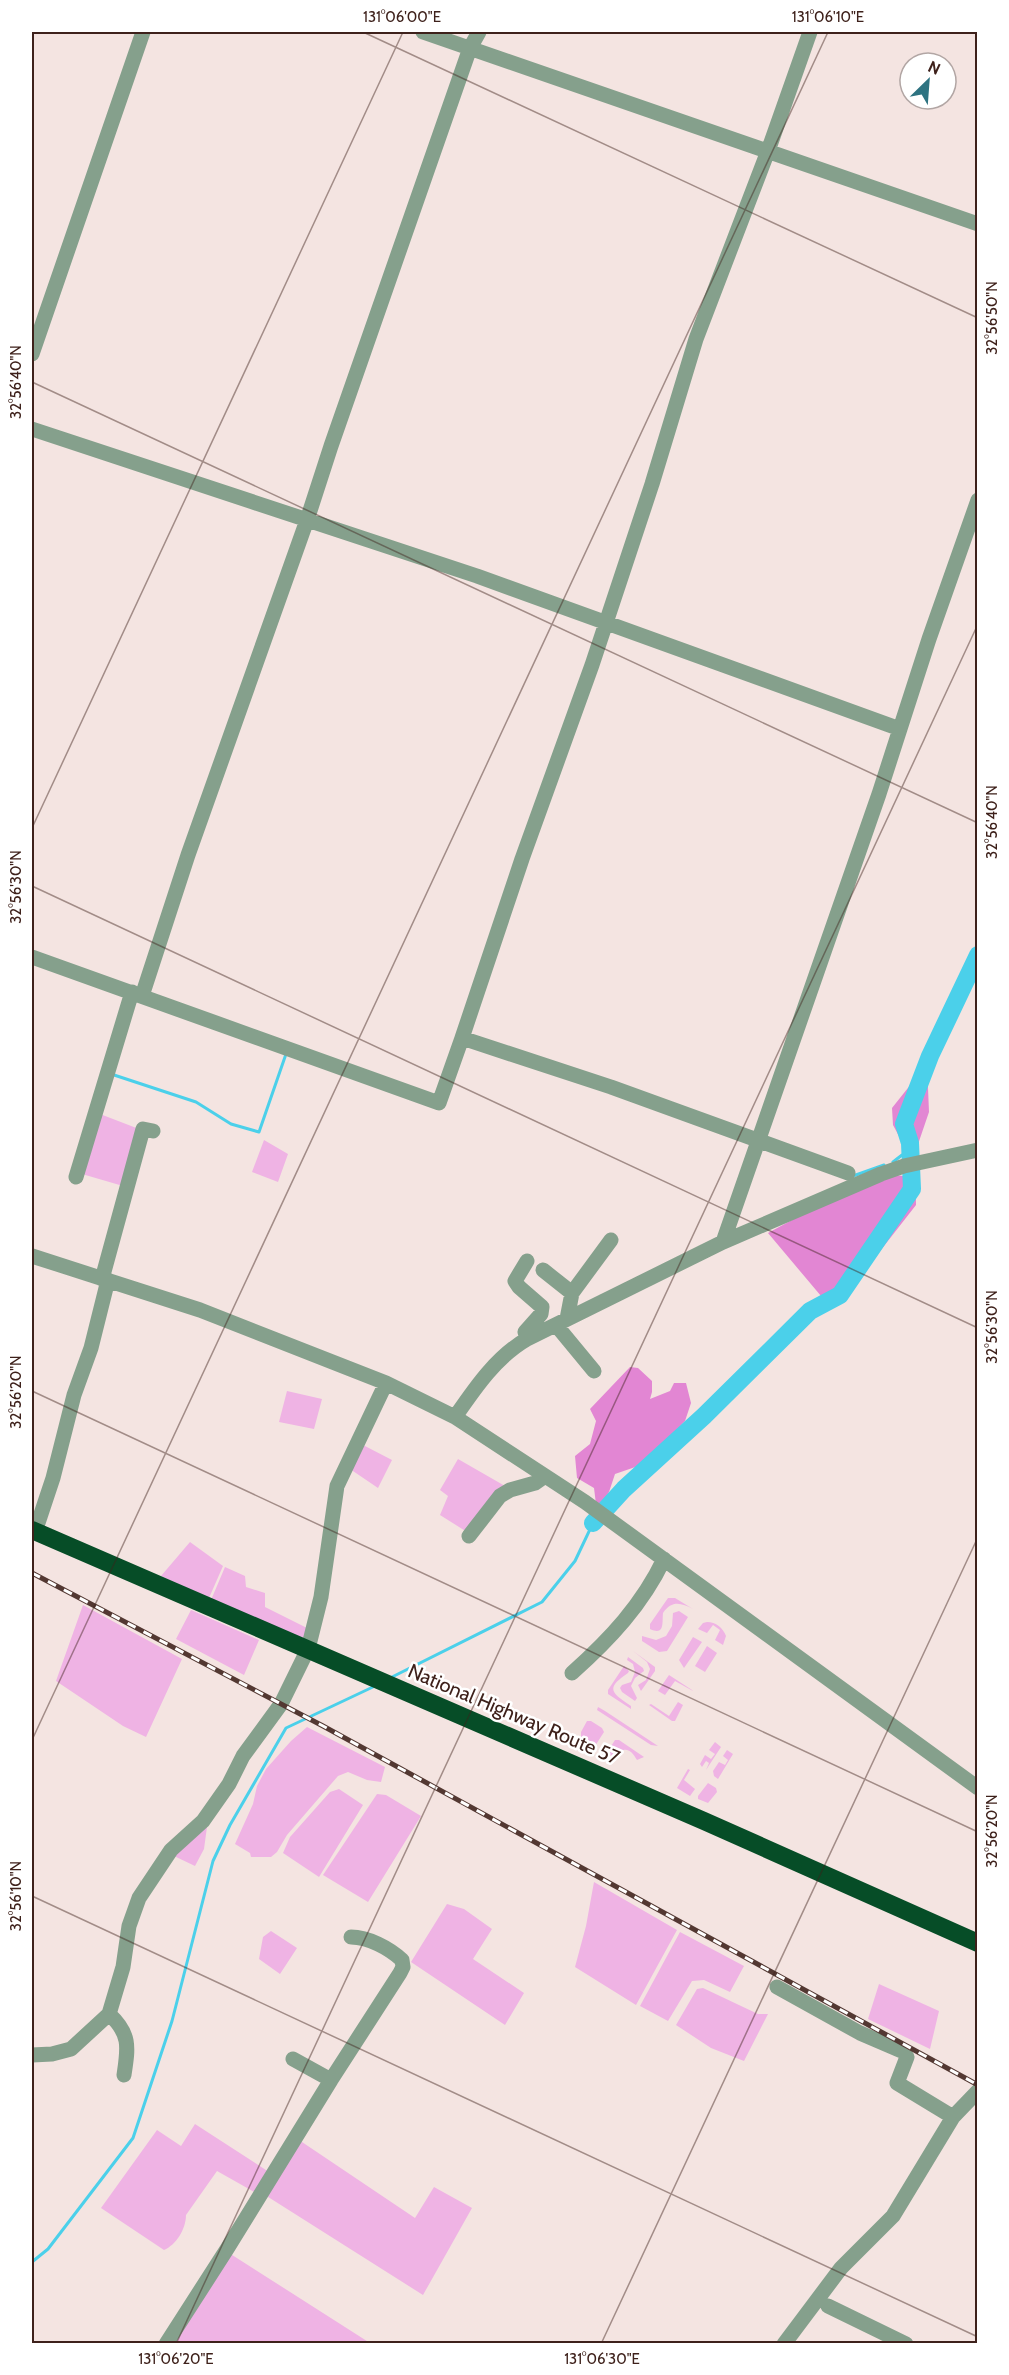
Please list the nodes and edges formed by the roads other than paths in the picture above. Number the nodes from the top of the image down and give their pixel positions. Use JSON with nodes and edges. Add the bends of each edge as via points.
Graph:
{"nodes":[{"id":1,"x":143,"y":32,"type":"edge"},
{"id":2,"x":423,"y":32,"type":"edge"},
{"id":3,"x":479,"y":32,"type":"edge"},
{"id":4,"x":810,"y":32,"type":"edge"},
{"id":5,"x":470,"y":48,"type":"junction"},
{"id":6,"x":768,"y":151,"type":"junction"},
{"id":7,"x":978,"y":225,"type":"edge"},
{"id":8,"x":32,"y":354,"type":"edge"},
{"id":9,"x":32,"y":429,"type":"edge"},
{"id":10,"x":978,"y":500,"type":"edge"},
{"id":11,"x":307,"y":520,"type":"junction"},
{"id":12,"x":606,"y":624,"type":"junction"},
{"id":13,"x":900,"y":729,"type":"junction"},
{"id":14,"x":32,"y":957,"type":"edge"},
{"id":15,"x":137,"y":994,"type":"junction"},
{"id":16,"x":462,"y":1038,"type":"junction"},
{"id":17,"x":153,"y":1131,"type":"dead end"},
{"id":18,"x":758,"y":1139,"type":"junction"},
{"id":19,"x":978,"y":1150,"type":"edge"},
{"id":20,"x":848,"y":1173,"type":"dead end"},
{"id":21,"x":76,"y":1177,"type":"dead end"},
{"id":22,"x":611,"y":1240,"type":"dead end"},
{"id":23,"x":723,"y":1242,"type":"junction"},
{"id":24,"x":32,"y":1256,"type":"edge"},
{"id":25,"x":527,"y":1261,"type":"dead end"},
{"id":26,"x":543,"y":1270,"type":"dead end"},
{"id":27,"x":105,"y":1279,"type":"junction"},
{"id":28,"x":572,"y":1293,"type":"junction"},
{"id":29,"x":561,"y":1322,"type":"junction"},
{"id":30,"x":527,"y":1339,"type":"junction"},
{"id":31,"x":594,"y":1371,"type":"dead end"},
{"id":32,"x":386,"y":1383,"type":"junction"},
{"id":33,"x":455,"y":1417,"type":"junction"},
{"id":34,"x":545,"y":1476,"type":"junction"},
{"id":35,"x":33,"y":1531,"type":"edge"},
{"id":36,"x":469,"y":1536,"type":"dead end"},
{"id":37,"x":664,"y":1560,"type":"junction"},
{"id":38,"x":308,"y":1649,"type":"junction"},
{"id":39,"x":572,"y":1673,"type":"dead end"},
{"id":40,"x":978,"y":1788,"type":"edge"},
{"id":41,"x":351,"y":1936,"type":"dead end"},
{"id":42,"x":978,"y":1943,"type":"edge"},
{"id":43,"x":777,"y":1987,"type":"dead end"},
{"id":44,"x":109,"y":2014,"type":"junction"},
{"id":45,"x":32,"y":2055,"type":"edge"},
{"id":46,"x":293,"y":2059,"type":"dead end"},
{"id":47,"x":123,"y":2075,"type":"dead end"},
{"id":48,"x":331,"y":2080,"type":"junction"},
{"id":49,"x":978,"y":2091,"type":"edge"},
{"id":50,"x":953,"y":2117,"type":"junction"},
{"id":51,"x":828,"y":2306,"type":"dead end"},
{"id":52,"x":166,"y":2343,"type":"edge"},
{"id":53,"x":784,"y":2343,"type":"edge"},
{"id":54,"x":906,"y":2343,"type":"edge"}],
"edges":[{"from":1,"to":8,"type":"street"},
{"from":2,"to":5,"type":"street"},
{"from":3,"to":5,"type":"street"},
{"from":4,"to":6,"type":"street"},
{"from":5,"to":6,"type":"street"},
{"from":5,"to":11,"type":"street"},
{"from":6,"to":7,"type":"street"},
{"from":6,"to":12,"type":"street","via":[[696,339]]},
{"from":9,"to":11,"type":"street"},
{"from":10,"to":13,"type":"street"},
{"from":11,"to":12,"type":"street"},
{"from":11,"to":15,"type":"street"},
{"from":12,"to":13,"type":"street"},
{"from":12,"to":16,"type":"street"},
{"from":13,"to":18,"type":"street"},
{"from":14,"to":15,"type":"street"},
{"from":15,"to":16,"type":"street","via":[[439,1103]]},
{"from":15,"to":21,"type":"street"},
{"from":16,"to":18,"type":"street"},
{"from":17,"to":27,"type":"street","via":[[143,1129]]},
{"from":18,"to":20,"type":"street"},
{"from":18,"to":23,"type":"street"},
{"from":19,"to":23,"type":"street","via":[[892,1170]]},
{"from":22,"to":28,"type":"street"},
{"from":23,"to":29,"type":"street"},
{"from":24,"to":27,"type":"street"},
{"from":25,"to":30,"type":"street","via":[[515,1281],[542,1307],[541,1314],[525,1332]]},
{"from":26,"to":28,"type":"street"},
{"from":27,"to":32,"type":"street"},
{"from":27,"to":35,"type":"street","via":[[91,1348],[74,1395],[53,1478]]},
{"from":28,"to":29,"type":"street"},
{"from":29,"to":30,"type":"street"},
{"from":29,"to":31,"type":"street"},
{"from":30,"to":33,"type":"street","via":[[498,1361]]},
{"from":32,"to":33,"type":"street"},
{"from":32,"to":38,"type":"street","via":[[337,1486],[321,1597]]},
{"from":33,"to":34,"type":"street"},
{"from":34,"to":36,"type":"street","via":[[500,1496]]},
{"from":34,"to":37,"type":"street"},
{"from":35,"to":38,"type":"highway","name":"National Highway Route 57"},
{"from":37,"to":39,"type":"street","via":[[654,1582],[629,1616]]},
{"from":37,"to":40,"type":"street"},
{"from":38,"to":42,"type":"highway","name":"National Highway Route 57"},
{"from":38,"to":44,"type":"street","via":[[280,1704],[243,1756],[229,1785],[203,1821],[171,1850],[139,1898]]},
{"from":41,"to":48,"type":"street","via":[[363,1937],[397,1955],[403,1967]]},
{"from":43,"to":50,"type":"street","via":[[860,2033],[902,2051],[907,2057],[897,2083]]},
{"from":44,"to":45,"type":"street","via":[[71,2049]]},
{"from":44,"to":47,"type":"street","via":[[125,2033],[128,2049]]},
{"from":46,"to":48,"type":"street"},
{"from":48,"to":52,"type":"street"},
{"from":49,"to":50,"type":"street"},
{"from":50,"to":53,"type":"street","via":[[893,2216],[841,2268]]},
{"from":51,"to":54,"type":"street"}]}
